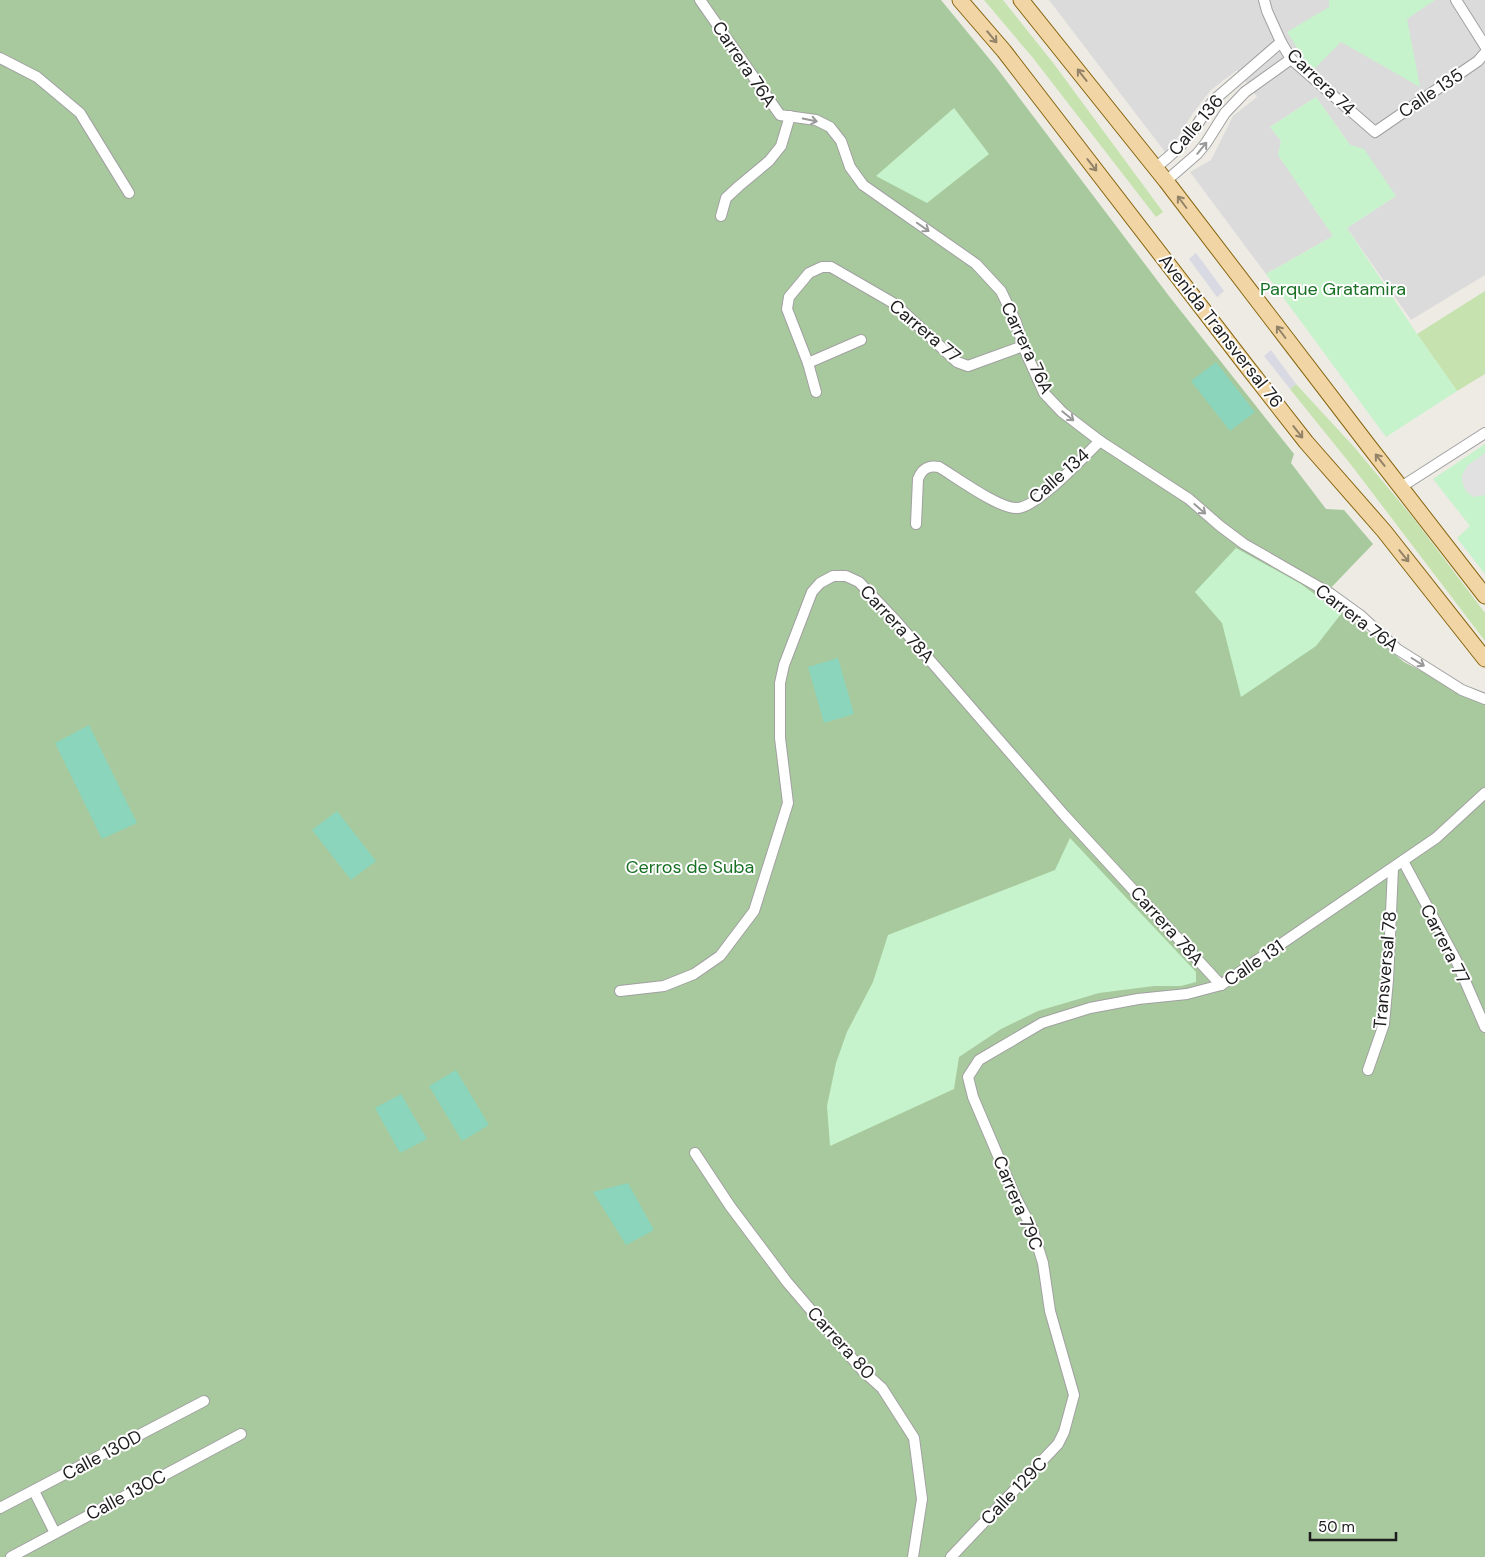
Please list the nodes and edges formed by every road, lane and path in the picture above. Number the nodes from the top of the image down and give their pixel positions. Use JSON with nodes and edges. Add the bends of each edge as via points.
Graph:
{"nodes":[{"id":1,"x":700,"y":0,"type":"edge"},
{"id":2,"x":960,"y":0,"type":"edge"},
{"id":3,"x":1021,"y":0,"type":"edge"},
{"id":4,"x":1264,"y":0,"type":"edge"},
{"id":5,"x":1456,"y":0,"type":"edge"},
{"id":6,"x":1281,"y":42,"type":"junction"},
{"id":7,"x":1485,"y":46,"type":"edge"},
{"id":8,"x":1485,"y":53,"type":"edge"},
{"id":9,"x":0,"y":58,"type":"edge"},
{"id":10,"x":1291,"y":59,"type":"junction"},
{"id":11,"x":1237,"y":80,"type":"junction"},
{"id":12,"x":1245,"y":92,"type":"junction"},
{"id":13,"x":790,"y":116,"type":"junction"},
{"id":14,"x":1375,"y":132,"type":"joint"},
{"id":15,"x":1155,"y":168,"type":"junction"},
{"id":16,"x":1166,"y":181,"type":"junction"},
{"id":17,"x":129,"y":193,"type":"dead end"},
{"id":18,"x":721,"y":216,"type":"dead end"},
{"id":19,"x":861,"y":340,"type":"dead end"},
{"id":20,"x":1023,"y":346,"type":"junction"},
{"id":21,"x":808,"y":363,"type":"junction"},
{"id":22,"x":816,"y":392,"type":"dead end"},
{"id":23,"x":1485,"y":433,"type":"edge"},
{"id":24,"x":1100,"y":441,"type":"junction"},
{"id":25,"x":1401,"y":487,"type":"junction"},
{"id":26,"x":916,"y":524,"type":"dead end"},
{"id":27,"x":1485,"y":596,"type":"edge"},
{"id":28,"x":1485,"y":659,"type":"edge"},
{"id":29,"x":1485,"y":699,"type":"edge"},
{"id":30,"x":1485,"y":794,"type":"edge"},
{"id":31,"x":1403,"y":861,"type":"junction"},
{"id":32,"x":1393,"y":868,"type":"junction"},
{"id":33,"x":1221,"y":986,"type":"junction"},
{"id":34,"x":620,"y":991,"type":"dead end"},
{"id":35,"x":1485,"y":1027,"type":"edge"},
{"id":36,"x":1368,"y":1070,"type":"dead end"},
{"id":37,"x":968,"y":1077,"type":"joint"},
{"id":38,"x":695,"y":1153,"type":"dead end"},
{"id":39,"x":204,"y":1401,"type":"dead end"},
{"id":40,"x":1067,"y":1419,"type":"joint"},
{"id":41,"x":241,"y":1434,"type":"dead end"},
{"id":42,"x":34,"y":1491,"type":"junction"},
{"id":43,"x":0,"y":1508,"type":"edge"},
{"id":44,"x":55,"y":1533,"type":"junction"},
{"id":45,"x":11,"y":1557,"type":"edge"},
{"id":46,"x":913,"y":1557,"type":"edge"},
{"id":47,"x":951,"y":1557,"type":"edge"}],
"edges":[{"from":1,"to":13,"type":"street","name":"Carrera 76A","via":[[772,106],[780,115]]},
{"from":2,"to":28,"type":"main road","name":"Avenida Transversal 76","one_way":true,"via":[[1004,51],[1306,442],[1384,531]]},
{"from":15,"to":3,"type":"main road","one_way":true},
{"from":4,"to":6,"type":"street","name":"Carrera 74"},
{"from":5,"to":7,"type":"street"},
{"from":6,"to":10,"type":"street","name":"Carrera 74"},
{"from":6,"to":11,"type":"street","name":"Calle 136"},
{"from":8,"to":14,"type":"street","name":"Calle 135"},
{"from":9,"to":17,"type":"street","via":[[37,77],[80,113]]},
{"from":10,"to":12,"type":"street","name":"Calle 136"},
{"from":10,"to":14,"type":"street","name":"Carrera 74"},
{"from":11,"to":12,"type":"street"},
{"from":11,"to":15,"type":"street","name":"Calle 136","via":[[1206,109],[1179,147]]},
{"from":16,"to":12,"type":"street","name":"Calle 136","one_way":true,"via":[[1197,154],[1224,112]]},
{"from":13,"to":18,"type":"street","via":[[781,146],[769,161],[726,198]]},
{"from":13,"to":20,"type":"street","name":"Carrera 76A","one_way":true,"via":[[816,120],[830,127],[841,141],[850,167],[863,185],[976,264],[1001,291]]},
{"from":15,"to":16,"type":"main road"},
{"from":25,"to":16,"type":"main road","one_way":true},
{"from":19,"to":21,"type":"street"},
{"from":20,"to":21,"type":"street","name":"Carrera 77","via":[[968,366],[957,362],[895,304],[831,267],[822,267],[809,274],[789,297],[787,309]]},
{"from":20,"to":24,"type":"street","name":"Carrera 76A","one_way":true,"via":[[1044,393],[1062,412]]},
{"from":21,"to":22,"type":"street"},
{"from":23,"to":25,"type":"street"},
{"from":24,"to":26,"type":"street","name":"Calle 134","via":[[1038,499],[1017,508],[997,502],[939,467],[926,467],[918,479]]},
{"from":24,"to":29,"type":"street","name":"Carrera 76A","one_way":true,"via":[[1189,499],[1244,544],[1331,594],[1397,649],[1462,690]]},
{"from":25,"to":27,"type":"main road"},
{"from":30,"to":31,"type":"street","name":"Calle 131","via":[[1436,838]]},
{"from":31,"to":32,"type":"street","name":"Calle 131"},
{"from":31,"to":35,"type":"street","name":"Carrera 77","via":[[1456,960]]},
{"from":32,"to":33,"type":"street","name":"Calle 131"},
{"from":32,"to":36,"type":"street","name":"Transversal 78","via":[[1384,1024]]},
{"from":33,"to":34,"type":"street","name":"Carrera 78A","via":[[1065,816],[896,621],[859,582],[846,576],[833,576],[812,592],[784,665],[780,683],[780,738],[788,803],[754,911],[720,956],[694,974],[664,986]]},
{"from":33,"to":37,"type":"street","name":"Calle 131","via":[[1090,1008],[1042,1023],[979,1060]]},
{"from":37,"to":40,"type":"street","name":"Carrera 79C","via":[[973,1097],[1032,1228],[1043,1263],[1050,1311],[1074,1396]]},
{"from":38,"to":46,"type":"street","name":"Carrera 80","via":[[787,1282],[863,1371],[882,1388],[914,1438],[922,1498]]},
{"from":39,"to":42,"type":"street","name":"Calle 130D"},
{"from":40,"to":47,"type":"street","name":"Calle 129C","via":[[1058,1444]]},
{"from":41,"to":44,"type":"street","name":"Calle 130C"},
{"from":42,"to":43,"type":"street","name":"Calle 130D"},
{"from":42,"to":44,"type":"street"},
{"from":44,"to":45,"type":"street","name":"Calle 130C"}]}
